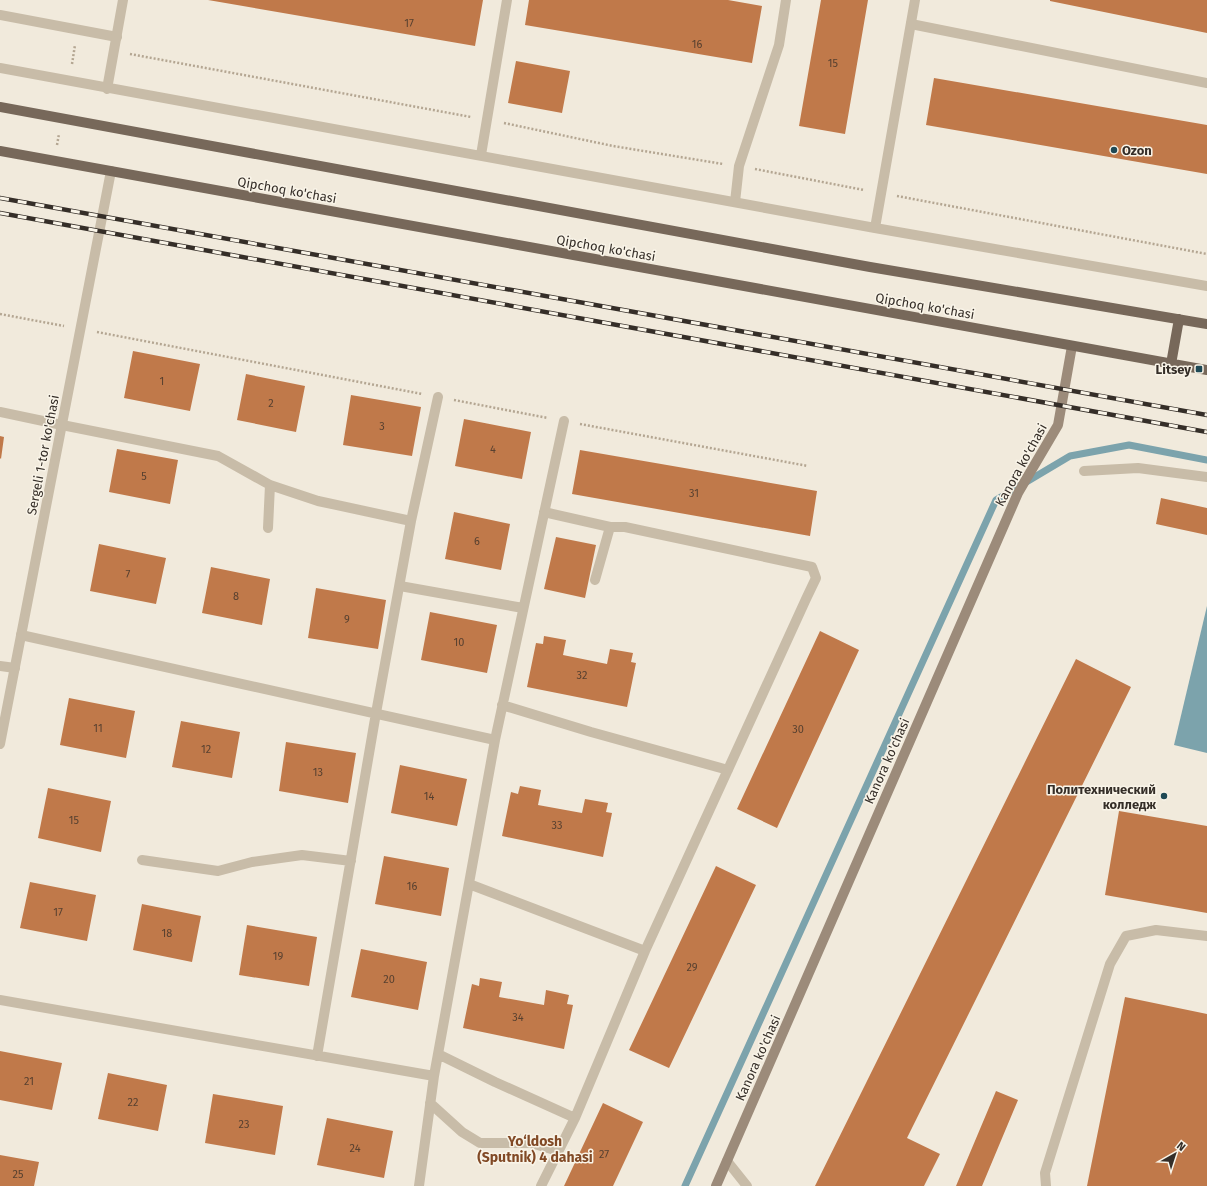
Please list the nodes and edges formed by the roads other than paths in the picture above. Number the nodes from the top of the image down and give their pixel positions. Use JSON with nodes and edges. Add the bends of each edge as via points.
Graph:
{"nodes":[{"id":1,"x":123,"y":0,"type":"edge"},
{"id":2,"x":507,"y":0,"type":"edge"},
{"id":3,"x":786,"y":0,"type":"edge"},
{"id":4,"x":915,"y":0,"type":"edge"},
{"id":5,"x":0,"y":15,"type":"edge"},
{"id":6,"x":911,"y":24,"type":"junction"},
{"id":7,"x":116,"y":37,"type":"junction"},
{"id":8,"x":0,"y":68,"type":"edge"},
{"id":9,"x":1207,"y":83,"type":"edge"},
{"id":10,"x":107,"y":89,"type":"junction"},
{"id":11,"x":0,"y":106,"type":"edge"},
{"id":12,"x":0,"y":151,"type":"edge"},
{"id":13,"x":481,"y":156,"type":"junction"},
{"id":14,"x":111,"y":171,"type":"junction"},
{"id":15,"x":735,"y":202,"type":"junction"},
{"id":16,"x":875,"y":228,"type":"junction"},
{"id":17,"x":1207,"y":286,"type":"edge"},
{"id":18,"x":1179,"y":319,"type":"junction"},
{"id":19,"x":1207,"y":324,"type":"edge"},
{"id":20,"x":1072,"y":346,"type":"junction"},
{"id":21,"x":1171,"y":364,"type":"junction"},
{"id":22,"x":1207,"y":370,"type":"edge"},
{"id":23,"x":438,"y":397,"type":"road end"},
{"id":24,"x":0,"y":412,"type":"edge"},
{"id":25,"x":564,"y":421,"type":"road end"},
{"id":26,"x":62,"y":425,"type":"junction"},
{"id":27,"x":1084,"y":471,"type":"dead end"},
{"id":28,"x":1207,"y":477,"type":"edge"},
{"id":29,"x":270,"y":485,"type":"junction"},
{"id":30,"x":544,"y":512,"type":"junction"},
{"id":31,"x":411,"y":521,"type":"junction"},
{"id":32,"x":268,"y":528,"type":"dead end"},
{"id":33,"x":610,"y":528,"type":"junction"},
{"id":34,"x":595,"y":580,"type":"dead end"},
{"id":35,"x":400,"y":586,"type":"junction"},
{"id":36,"x":523,"y":608,"type":"junction"},
{"id":37,"x":22,"y":635,"type":"junction"},
{"id":38,"x":0,"y":666,"type":"edge"},
{"id":39,"x":15,"y":668,"type":"junction"},
{"id":40,"x":502,"y":705,"type":"junction"},
{"id":41,"x":376,"y":713,"type":"junction"},
{"id":42,"x":495,"y":740,"type":"junction"},
{"id":43,"x":0,"y":744,"type":"edge"},
{"id":44,"x":728,"y":770,"type":"junction"},
{"id":45,"x":142,"y":860,"type":"dead end"},
{"id":46,"x":351,"y":861,"type":"junction"},
{"id":47,"x":469,"y":884,"type":"junction"},
{"id":48,"x":1207,"y":936,"type":"edge"},
{"id":49,"x":645,"y":951,"type":"junction"},
{"id":50,"x":0,"y":1000,"type":"edge"},
{"id":51,"x":438,"y":1054,"type":"junction"},
{"id":52,"x":317,"y":1056,"type":"junction"},
{"id":53,"x":434,"y":1076,"type":"junction"},
{"id":54,"x":430,"y":1104,"type":"junction"},
{"id":55,"x":575,"y":1118,"type":"junction"},
{"id":56,"x":558,"y":1151,"type":"junction"},
{"id":57,"x":727,"y":1162,"type":"junction"},
{"id":58,"x":419,"y":1186,"type":"edge"},
{"id":59,"x":541,"y":1186,"type":"edge"},
{"id":60,"x":716,"y":1186,"type":"edge"},
{"id":61,"x":747,"y":1186,"type":"edge"},
{"id":62,"x":1046,"y":1186,"type":"edge"}],
"edges":[{"from":1,"to":7,"type":"street"},
{"from":2,"to":13,"type":"street"},
{"from":3,"to":15,"type":"street","via":[[779,45],[739,166]]},
{"from":4,"to":6,"type":"street"},
{"from":5,"to":7,"type":"street"},
{"from":6,"to":9,"type":"street"},
{"from":6,"to":16,"type":"street"},
{"from":7,"to":10,"type":"street"},
{"from":8,"to":10,"type":"street"},
{"from":10,"to":13,"type":"street"},
{"from":11,"to":18,"type":"main road","via":[[870,267]]},
{"from":12,"to":14,"type":"main road","name":"Qipchoq ko'chasi"},
{"from":13,"to":15,"type":"street"},
{"from":14,"to":20,"type":"main road","name":"Qipchoq ko'chasi"},
{"from":14,"to":26,"type":"street","name":"Sergeli 1-tor ko'chasi"},
{"from":15,"to":16,"type":"street"},
{"from":16,"to":17,"type":"street"},
{"from":18,"to":19,"type":"main road"},
{"from":18,"to":21,"type":"main road"},
{"from":20,"to":21,"type":"main road","name":"Qipchoq ko'chasi"},
{"from":20,"to":57,"type":"street","name":"Kanora ko'chasi","via":[[1058,425],[1018,493]]},
{"from":21,"to":22,"type":"main road","name":"Qipchoq ko'chasi"},
{"from":23,"to":31,"type":"street"},
{"from":24,"to":26,"type":"street"},
{"from":25,"to":30,"type":"street"},
{"from":26,"to":29,"type":"street","via":[[218,456]]},
{"from":26,"to":37,"type":"street","name":"Sergeli 1-tor ko'chasi"},
{"from":27,"to":28,"type":"street","via":[[1138,468]]},
{"from":29,"to":31,"type":"street","via":[[318,501]]},
{"from":29,"to":32,"type":"street"},
{"from":30,"to":33,"type":"street"},
{"from":30,"to":36,"type":"street"},
{"from":31,"to":35,"type":"street"},
{"from":33,"to":34,"type":"street"},
{"from":33,"to":44,"type":"street","via":[[625,527],[812,567],[816,578]]},
{"from":35,"to":36,"type":"street"},
{"from":35,"to":41,"type":"street"},
{"from":36,"to":40,"type":"street"},
{"from":37,"to":39,"type":"street","name":"Sergeli 1-tor ko'chasi"},
{"from":37,"to":41,"type":"street"},
{"from":38,"to":39,"type":"street"},
{"from":39,"to":43,"type":"street","name":"Sergeli 1-tor ko'chasi"},
{"from":40,"to":42,"type":"street"},
{"from":40,"to":44,"type":"street"},
{"from":41,"to":42,"type":"street"},
{"from":41,"to":46,"type":"street"},
{"from":42,"to":47,"type":"street"},
{"from":44,"to":49,"type":"street"},
{"from":45,"to":46,"type":"street","via":[[218,871],[252,862],[302,855]]},
{"from":46,"to":52,"type":"street"},
{"from":47,"to":49,"type":"street"},
{"from":47,"to":51,"type":"street"},
{"from":48,"to":62,"type":"street","via":[[1156,930],[1126,936],[1110,964],[1045,1173]]},
{"from":49,"to":55,"type":"street"},
{"from":50,"to":52,"type":"street"},
{"from":51,"to":53,"type":"street"},
{"from":51,"to":55,"type":"street"},
{"from":52,"to":53,"type":"street"},
{"from":53,"to":54,"type":"street"},
{"from":54,"to":56,"type":"street","via":[[462,1132],[480,1143],[531,1143]]},
{"from":54,"to":58,"type":"street"},
{"from":55,"to":56,"type":"street"},
{"from":56,"to":59,"type":"street"},
{"from":57,"to":60,"type":"street","name":"Kanora ko'chasi"},
{"from":57,"to":61,"type":"street"}]}
